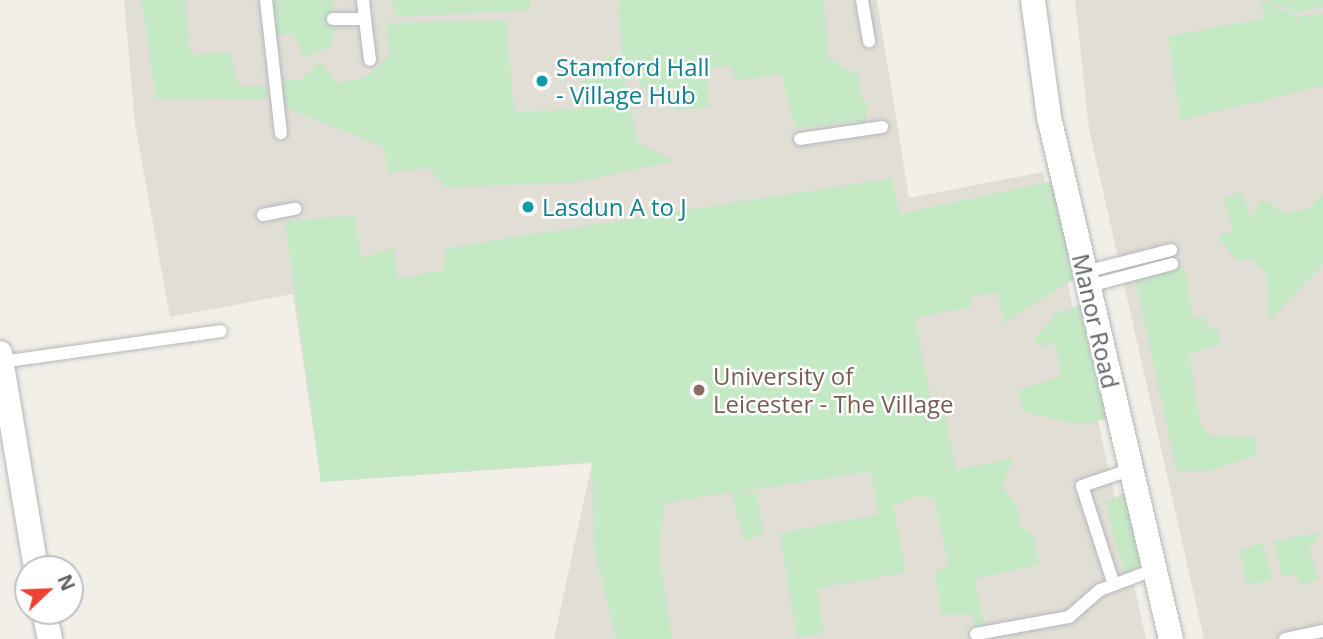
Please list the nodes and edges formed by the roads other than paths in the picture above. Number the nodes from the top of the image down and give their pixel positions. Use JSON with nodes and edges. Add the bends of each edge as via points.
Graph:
{"nodes":[{"id":1,"x":266,"y":0,"type":"edge"},
{"id":2,"x":363,"y":0,"type":"edge"},
{"id":3,"x":862,"y":0,"type":"edge"},
{"id":4,"x":1033,"y":0,"type":"edge"},
{"id":5,"x":333,"y":19,"type":"dead end"},
{"id":6,"x":365,"y":19,"type":"junction"},
{"id":7,"x":869,"y":41,"type":"dead end"},
{"id":8,"x":370,"y":60,"type":"dead end"},
{"id":9,"x":882,"y":127,"type":"dead end"},
{"id":10,"x":281,"y":133,"type":"dead end"},
{"id":11,"x":800,"y":139,"type":"dead end"},
{"id":12,"x":295,"y":209,"type":"dead end"},
{"id":13,"x":263,"y":215,"type":"dead end"},
{"id":14,"x":1171,"y":250,"type":"dead end"},
{"id":15,"x":1172,"y":264,"type":"dead end"},
{"id":16,"x":1087,"y":279,"type":"junction"},
{"id":17,"x":221,"y":331,"type":"dead end"},
{"id":18,"x":1,"y":358,"type":"edge"},
{"id":19,"x":1129,"y":470,"type":"junction"},
{"id":20,"x":34,"y":555,"type":"edge"},
{"id":21,"x":1153,"y":570,"type":"junction"},
{"id":22,"x":1114,"y":585,"type":"junction"},
{"id":23,"x":1323,"y":631,"type":"edge"},
{"id":24,"x":976,"y":634,"type":"dead end"},
{"id":25,"x":1171,"y":639,"type":"edge"},
{"id":26,"x":1285,"y":639,"type":"edge"}],
"edges":[{"from":1,"to":10,"type":"lane"},
{"from":2,"to":6,"type":"lane"},
{"from":3,"to":7,"type":"lane"},
{"from":4,"to":16,"type":"street","name":"Manor Road","via":[[1049,117]]},
{"from":5,"to":6,"type":"lane"},
{"from":6,"to":8,"type":"lane"},
{"from":9,"to":11,"type":"lane"},
{"from":12,"to":13,"type":"lane"},
{"from":14,"to":16,"type":"lane"},
{"from":15,"to":16,"type":"lane"},
{"from":16,"to":19,"type":"street","name":"Manor Road"},
{"from":17,"to":18,"type":"lane"},
{"from":18,"to":20,"type":"street"},
{"from":19,"to":21,"type":"street","name":"Manor Road"},
{"from":19,"to":22,"type":"lane","via":[[1082,486]]},
{"from":21,"to":22,"type":"lane"},
{"from":21,"to":25,"type":"street","name":"Manor Road"},
{"from":22,"to":24,"type":"lane","via":[[1100,590],[1069,617]]},
{"from":23,"to":26,"type":"lane"}]}
